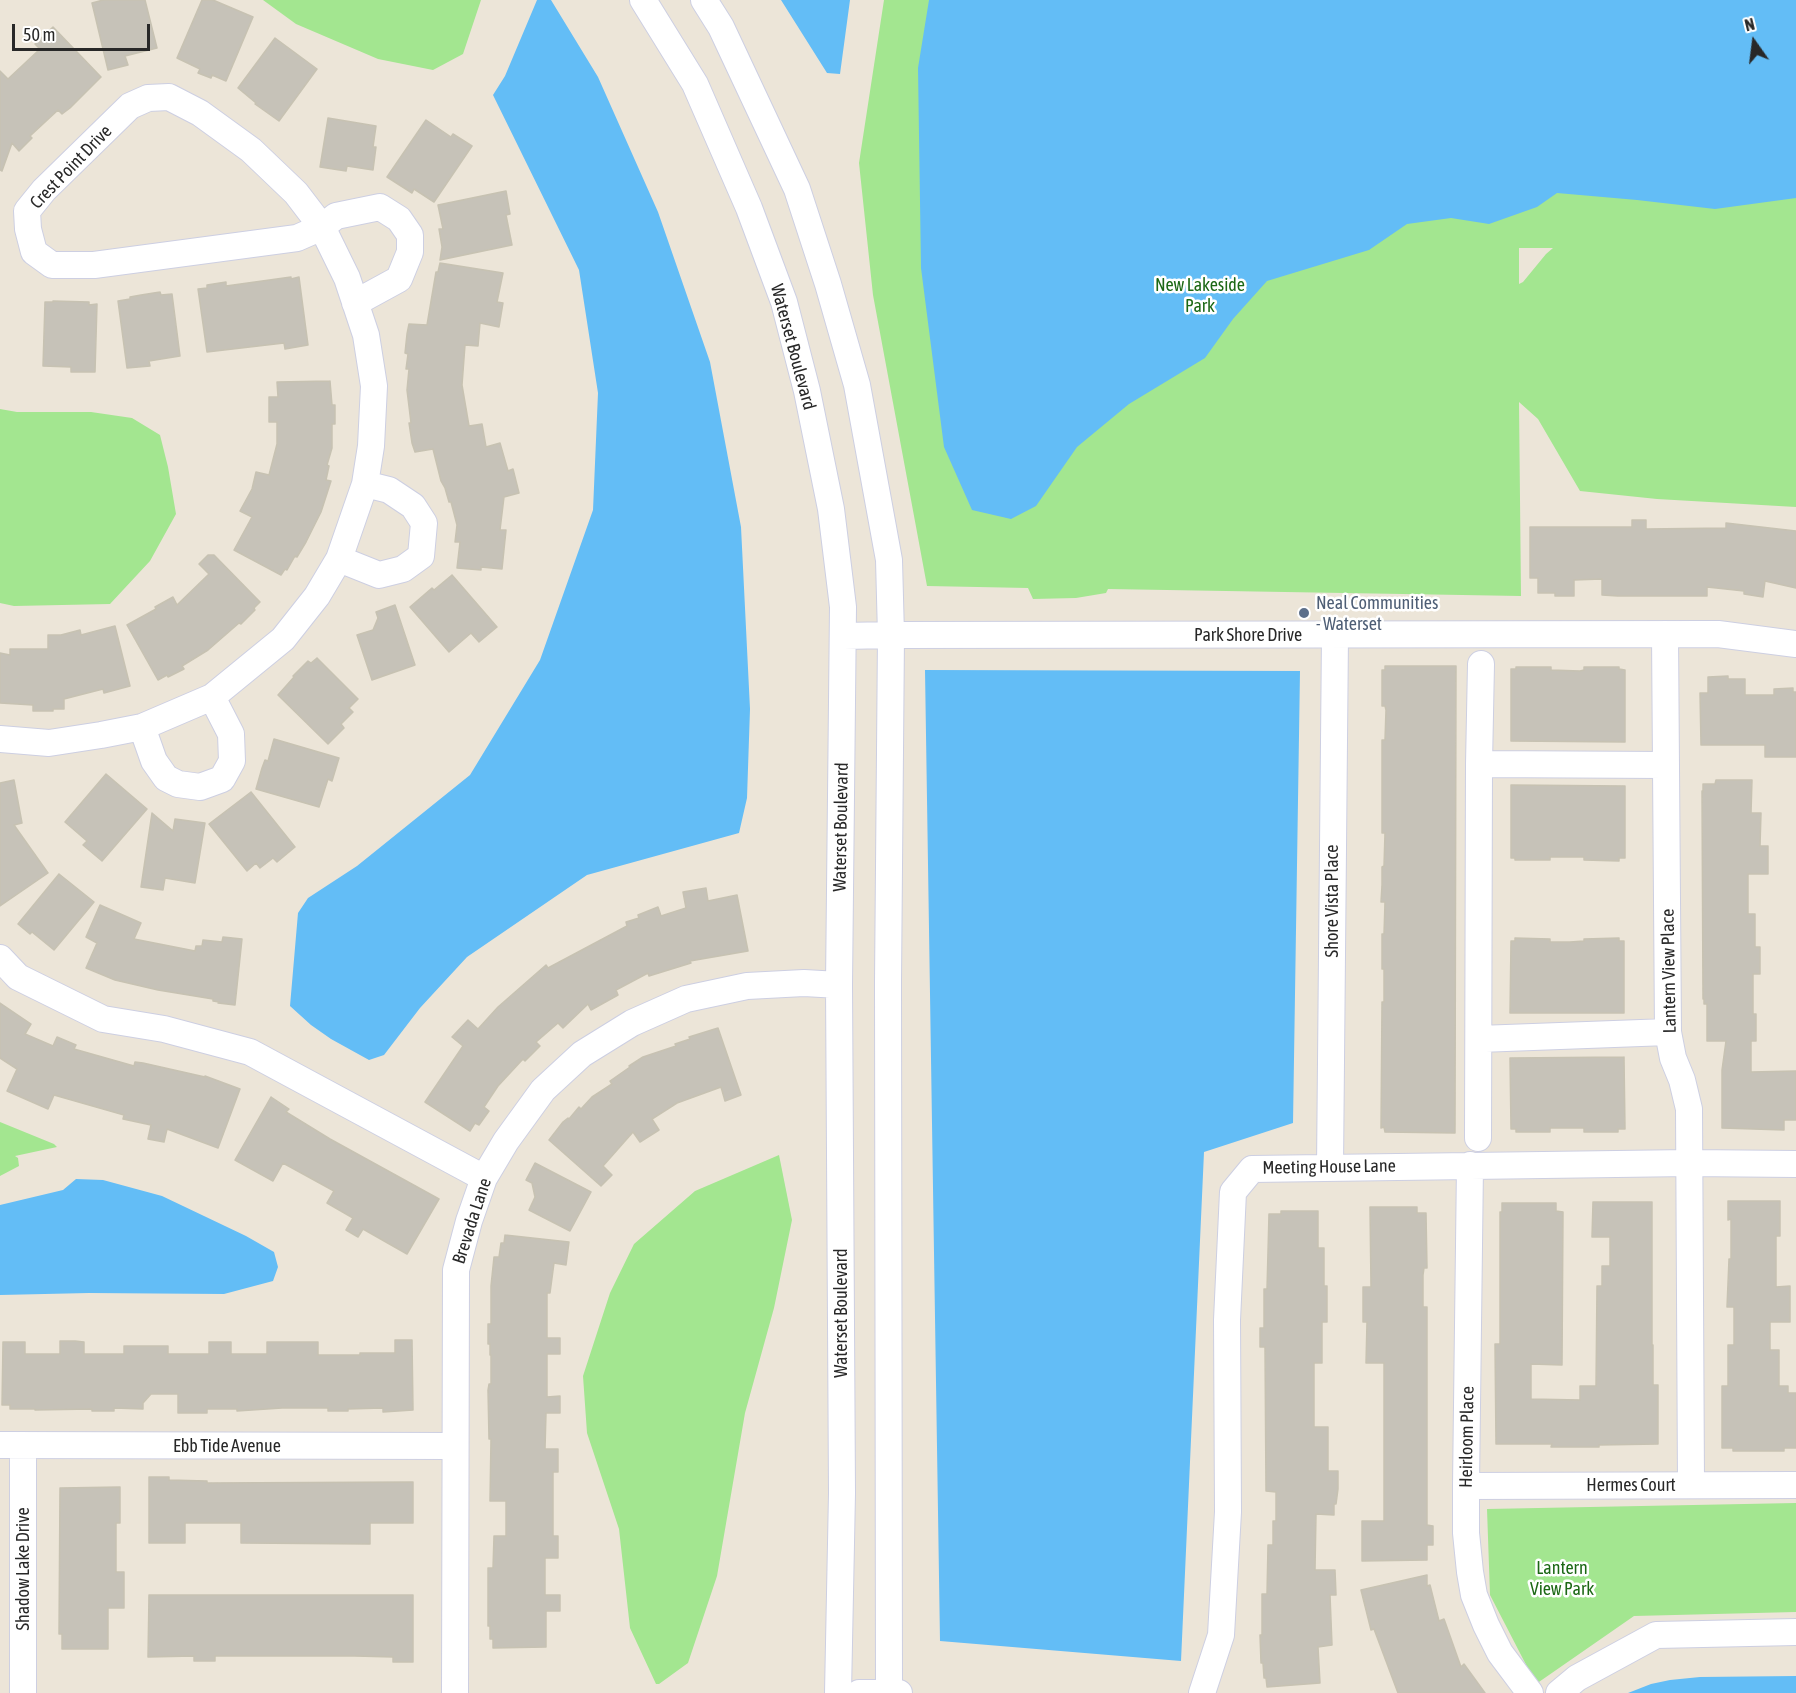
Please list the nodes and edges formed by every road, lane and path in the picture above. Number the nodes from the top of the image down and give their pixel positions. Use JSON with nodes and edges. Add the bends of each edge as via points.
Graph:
{"nodes":[{"id":1,"x":643,"y":0,"type":"edge"},
{"id":2,"x":704,"y":0,"type":"edge"},
{"id":3,"x":322,"y":227,"type":"junction"},
{"id":4,"x":355,"y":303,"type":"junction"},
{"id":5,"x":365,"y":484,"type":"junction"},
{"id":6,"x":339,"y":559,"type":"junction"},
{"id":7,"x":1665,"y":634,"type":"junction"},
{"id":8,"x":891,"y":635,"type":"junction"},
{"id":9,"x":1335,"y":635,"type":"junction"},
{"id":10,"x":844,"y":636,"type":"junction"},
{"id":11,"x":1796,"y":644,"type":"edge"},
{"id":12,"x":1481,"y":664,"type":"dead end"},
{"id":13,"x":212,"y":697,"type":"junction"},
{"id":14,"x":142,"y":727,"type":"junction"},
{"id":15,"x":0,"y":739,"type":"edge"},
{"id":16,"x":1479,"y":764,"type":"junction"},
{"id":17,"x":1665,"y":765,"type":"junction"},
{"id":18,"x":0,"y":958,"type":"edge"},
{"id":19,"x":839,"y":985,"type":"junction"},
{"id":20,"x":1668,"y":1032,"type":"junction"},
{"id":21,"x":1479,"y":1038,"type":"junction"},
{"id":22,"x":1478,"y":1138,"type":"dead end"},
{"id":23,"x":1689,"y":1162,"type":"junction"},
{"id":24,"x":1796,"y":1164,"type":"edge"},
{"id":25,"x":1470,"y":1166,"type":"junction"},
{"id":26,"x":1330,"y":1167,"type":"junction"},
{"id":27,"x":484,"y":1178,"type":"junction"},
{"id":28,"x":11,"y":1445,"type":"edge"},
{"id":29,"x":454,"y":1446,"type":"junction"},
{"id":30,"x":1691,"y":1484,"type":"junction"},
{"id":31,"x":1466,"y":1485,"type":"junction"},
{"id":32,"x":1796,"y":1485,"type":"edge"},
{"id":33,"x":1796,"y":1632,"type":"edge"},
{"id":34,"x":23,"y":1693,"type":"edge"},
{"id":35,"x":455,"y":1693,"type":"edge"},
{"id":36,"x":838,"y":1693,"type":"edge"},
{"id":37,"x":859,"y":1693,"type":"edge"},
{"id":38,"x":889,"y":1693,"type":"edge"},
{"id":39,"x":899,"y":1693,"type":"edge"},
{"id":40,"x":1202,"y":1693,"type":"edge"},
{"id":41,"x":1530,"y":1693,"type":"edge"},
{"id":42,"x":1558,"y":1693,"type":"edge"}],
"edges":[{"from":1,"to":10,"type":"street","name":"Waterset Boulevard","via":[[695,84],[749,208],[784,302],[831,509]]},
{"from":2,"to":8,"type":"street","via":[[721,27],[797,189],[828,284],[857,385],[889,560]]},
{"from":3,"to":3,"type":"street","name":"Crest Point Drive","via":[[296,194],[251,150],[200,113],[169,97],[148,98],[130,106],[27,211],[34,252],[52,265],[93,265],[297,238]]},
{"from":3,"to":4,"type":"street","name":"Crest Point Drive"},
{"from":3,"to":4,"type":"street","name":"Crest Point Drive","via":[[336,216],[380,207],[399,219],[410,235],[410,252],[399,279]]},
{"from":4,"to":5,"type":"street","name":"Crest Point Drive","via":[[366,335],[374,386]]},
{"from":5,"to":6,"type":"street","name":"Crest Point Drive"},
{"from":5,"to":6,"type":"street","via":[[389,490],[413,506],[424,523],[421,556],[403,569],[379,575]]},
{"from":6,"to":13,"type":"street","name":"Crest Point Drive","via":[[317,596],[283,639]]},
{"from":7,"to":9,"type":"street","name":"Park Shore Drive"},
{"from":7,"to":11,"type":"street","name":"Park Shore Drive","via":[[1718,634]]},
{"from":7,"to":17,"type":"street","name":"Lantern View Place"},
{"from":8,"to":9,"type":"street","name":"Park Shore Drive"},
{"from":8,"to":10,"type":"street","name":"Park Shore Drive"},
{"from":8,"to":38,"type":"street"},
{"from":9,"to":26,"type":"street","name":"Shore Vista Place"},
{"from":10,"to":19,"type":"street","name":"Waterset Boulevard"},
{"from":12,"to":16,"type":"street"},
{"from":13,"to":14,"type":"street","name":"Crest Point Drive"},
{"from":13,"to":14,"type":"street","via":[[231,734],[232,761],[222,779],[200,788],[166,778],[154,761]]},
{"from":14,"to":15,"type":"street","name":"Crest Point Drive","via":[[49,743]]},
{"from":16,"to":17,"type":"street"},
{"from":16,"to":21,"type":"street"},
{"from":17,"to":20,"type":"street","name":"Lantern View Place"},
{"from":18,"to":27,"type":"street","via":[[18,977],[103,1019],[164,1029],[250,1052]]},
{"from":19,"to":27,"type":"street","name":"Brevada Lane","via":[[747,986],[686,999],[632,1023],[582,1054],[543,1090]]},
{"from":19,"to":36,"type":"street","name":"Waterset Boulevard","via":[[842,1493]]},
{"from":20,"to":21,"type":"street"},
{"from":20,"to":23,"type":"street","name":"Lantern View Place","via":[[1689,1109]]},
{"from":21,"to":22,"type":"street"},
{"from":23,"to":24,"type":"street","name":"Meeting House Lane"},
{"from":23,"to":25,"type":"street","name":"Meeting House Lane"},
{"from":23,"to":30,"type":"street","name":"Lantern View Place"},
{"from":25,"to":26,"type":"street","name":"Meeting House Lane"},
{"from":25,"to":31,"type":"street","name":"Heirloom Place"},
{"from":26,"to":40,"type":"street","name":"Meeting House Lane","via":[[1252,1169],[1233,1192],[1227,1320],[1228,1512],[1221,1635]]},
{"from":27,"to":29,"type":"street","name":"Brevada Lane","via":[[456,1269]]},
{"from":28,"to":29,"type":"street","name":"Ebb Tide Avenue"},
{"from":28,"to":34,"type":"street","name":"Shadow Lake Drive"},
{"from":29,"to":35,"type":"street","name":"Brevada Lane"},
{"from":30,"to":31,"type":"street","name":"Hermes Court"},
{"from":30,"to":32,"type":"street","name":"Hermes Court"},
{"from":31,"to":41,"type":"street","name":"Heirloom Place","via":[[1466,1533],[1474,1595],[1500,1653]]},
{"from":33,"to":42,"type":"street","via":[[1656,1635],[1577,1678]]},
{"from":37,"to":38,"type":"street"},
{"from":38,"to":39,"type":"street"}]}
